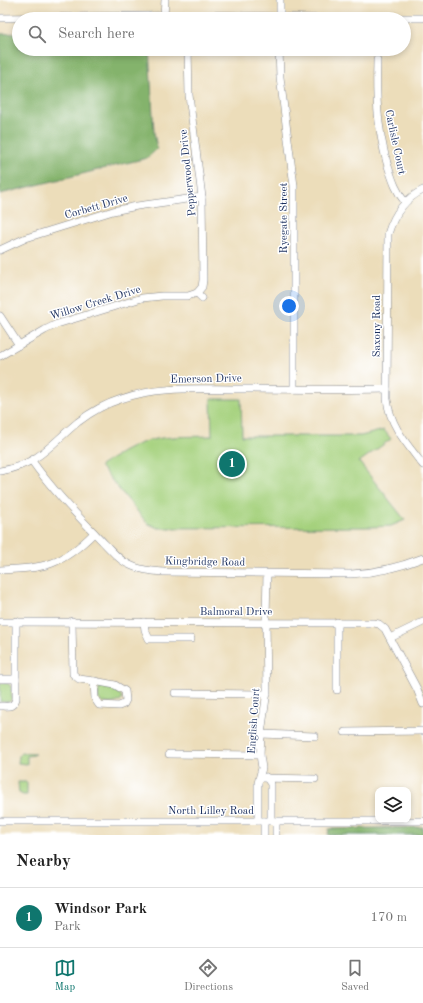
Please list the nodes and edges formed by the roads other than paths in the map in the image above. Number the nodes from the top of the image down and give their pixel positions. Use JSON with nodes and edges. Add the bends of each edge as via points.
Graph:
{"nodes":[{"id":1,"x":165,"y":0,"type":"edge"},
{"id":2,"x":280,"y":0,"type":"edge"},
{"id":3,"x":164,"y":12,"type":"edge"},
{"id":4,"x":280,"y":12,"type":"edge"},
{"id":5,"x":0,"y":18,"type":"edge"},
{"id":6,"x":12,"y":18,"type":"edge"},
{"id":7,"x":411,"y":18,"type":"edge"},
{"id":8,"x":423,"y":18,"type":"edge"},
{"id":9,"x":188,"y":56,"type":"edge"},
{"id":10,"x":280,"y":56,"type":"edge"},
{"id":11,"x":377,"y":60,"type":"dead end"},
{"id":12,"x":423,"y":190,"type":"edge"},
{"id":13,"x":202,"y":197,"type":"junction"},
{"id":14,"x":405,"y":202,"type":"junction"},
{"id":15,"x":0,"y":250,"type":"edge"},
{"id":16,"x":200,"y":296,"type":"joint"},
{"id":17,"x":0,"y":316,"type":"edge"},
{"id":18,"x":19,"y":345,"type":"junction"},
{"id":19,"x":0,"y":356,"type":"edge"},
{"id":20,"x":294,"y":389,"type":"junction"},
{"id":21,"x":387,"y":389,"type":"junction"},
{"id":22,"x":32,"y":461,"type":"junction"},
{"id":23,"x":422,"y":461,"type":"edge"},
{"id":24,"x":0,"y":471,"type":"edge"},
{"id":25,"x":94,"y":533,"type":"junction"},
{"id":26,"x":423,"y":558,"type":"edge"},
{"id":27,"x":0,"y":570,"type":"edge"},
{"id":28,"x":267,"y":574,"type":"junction"},
{"id":29,"x":266,"y":620,"type":"junction"},
{"id":30,"x":16,"y":621,"type":"junction"},
{"id":31,"x":72,"y":621,"type":"junction"},
{"id":32,"x":0,"y":622,"type":"edge"},
{"id":33,"x":144,"y":622,"type":"junction"},
{"id":34,"x":337,"y":622,"type":"junction"},
{"id":35,"x":423,"y":622,"type":"edge"},
{"id":36,"x":390,"y":638,"type":"junction"},
{"id":37,"x":191,"y":639,"type":"dead end"},
{"id":38,"x":0,"y":679,"type":"edge"},
{"id":39,"x":16,"y":679,"type":"junction"},
{"id":40,"x":94,"y":681,"type":"junction"},
{"id":41,"x":336,"y":690,"type":"dead end"},
{"id":42,"x":174,"y":693,"type":"dead end"},
{"id":43,"x":267,"y":694,"type":"junction"},
{"id":44,"x":422,"y":700,"type":"edge"},
{"id":45,"x":0,"y":706,"type":"edge"},
{"id":46,"x":423,"y":731,"type":"edge"},
{"id":47,"x":345,"y":732,"type":"dead end"},
{"id":48,"x":261,"y":734,"type":"junction"},
{"id":49,"x":315,"y":736,"type":"dead end"},
{"id":50,"x":169,"y":754,"type":"dead end"},
{"id":51,"x":260,"y":755,"type":"junction"},
{"id":52,"x":263,"y":778,"type":"junction"},
{"id":53,"x":315,"y":780,"type":"dead end"},
{"id":54,"x":0,"y":821,"type":"edge"},
{"id":55,"x":267,"y":821,"type":"junction"},
{"id":56,"x":423,"y":821,"type":"edge"},
{"id":57,"x":264,"y":835,"type":"edge"},
{"id":58,"x":276,"y":835,"type":"edge"}],
"edges":[{"from":1,"to":3,"type":"street"},
{"from":2,"to":4,"type":"street"},
{"from":5,"to":6,"type":"street"},
{"from":7,"to":8,"type":"street"},
{"from":9,"to":13,"type":"street","name":"Pepperwood Drive","via":[[189,95]]},
{"from":10,"to":20,"type":"street","name":"Ryegate Street","via":[[281,89],[294,186]]},
{"from":11,"to":14,"type":"street","name":"Carlisle Court","via":[[376,103],[380,132],[394,185]]},
{"from":12,"to":14,"type":"street","name":"Saxony Road"},
{"from":13,"to":15,"type":"street","name":"Corbett Drive","via":[[112,211],[26,238]]},
{"from":13,"to":16,"type":"street","name":"Pepperwood Drive","via":[[203,280]]},
{"from":14,"to":21,"type":"street","name":"Saxony Road","via":[[394,216],[388,234]]},
{"from":16,"to":18,"type":"street","name":"Willow Creek Drive","via":[[172,295],[135,300],[57,324]]},
{"from":17,"to":18,"type":"street"},
{"from":18,"to":19,"type":"street","name":"Willow Creek Drive"},
{"from":20,"to":21,"type":"street","name":"Emerson Drive"},
{"from":20,"to":22,"type":"street","name":"Emerson Drive","via":[[175,389],[122,398],[90,414]]},
{"from":21,"to":23,"type":"street","name":"Saxony Road","via":[[392,422]]},
{"from":22,"to":24,"type":"street","name":"Emerson Drive"},
{"from":22,"to":25,"type":"street","name":"Kingbridge Road"},
{"from":25,"to":27,"type":"street","via":[[68,556],[50,565]]},
{"from":25,"to":28,"type":"street","name":"Kingbridge Road","via":[[128,565],[146,570]]},
{"from":26,"to":28,"type":"street","name":"Kingbridge Road","via":[[364,573]]},
{"from":28,"to":29,"type":"street","name":"English Court"},
{"from":29,"to":33,"type":"street","name":"Balmoral Drive"},
{"from":29,"to":34,"type":"street","name":"Balmoral Drive"},
{"from":29,"to":43,"type":"street","name":"English Court"},
{"from":30,"to":31,"type":"street","name":"Balmoral Drive"},
{"from":30,"to":32,"type":"street","name":"Balmoral Drive"},
{"from":30,"to":39,"type":"street"},
{"from":31,"to":33,"type":"street","name":"Balmoral Drive"},
{"from":31,"to":40,"type":"street","via":[[72,674],[79,679]]},
{"from":33,"to":37,"type":"street","via":[[149,639]]},
{"from":34,"to":36,"type":"street","name":"Balmoral Drive","via":[[374,623],[383,627]]},
{"from":34,"to":41,"type":"street"},
{"from":35,"to":36,"type":"street"},
{"from":36,"to":44,"type":"street","name":"Balmoral Drive"},
{"from":38,"to":39,"type":"street"},
{"from":39,"to":45,"type":"street","via":[[14,704]]},
{"from":40,"to":40,"type":"street","via":[[115,685],[124,690],[124,704],[99,706],[95,699]]},
{"from":42,"to":43,"type":"street"},
{"from":43,"to":48,"type":"street","name":"English Court"},
{"from":46,"to":47,"type":"street"},
{"from":48,"to":49,"type":"street"},
{"from":48,"to":51,"type":"street","name":"English Court"},
{"from":50,"to":51,"type":"street"},
{"from":51,"to":52,"type":"street","name":"English Court"},
{"from":52,"to":53,"type":"street"},
{"from":52,"to":55,"type":"street","name":"English Court"},
{"from":52,"to":55,"type":"street","via":[[271,784]]},
{"from":54,"to":55,"type":"street","name":"North Lilley Road"},
{"from":55,"to":56,"type":"street","name":"North Lilley Road"},
{"from":55,"to":57,"type":"street"},
{"from":55,"to":58,"type":"street"}]}
